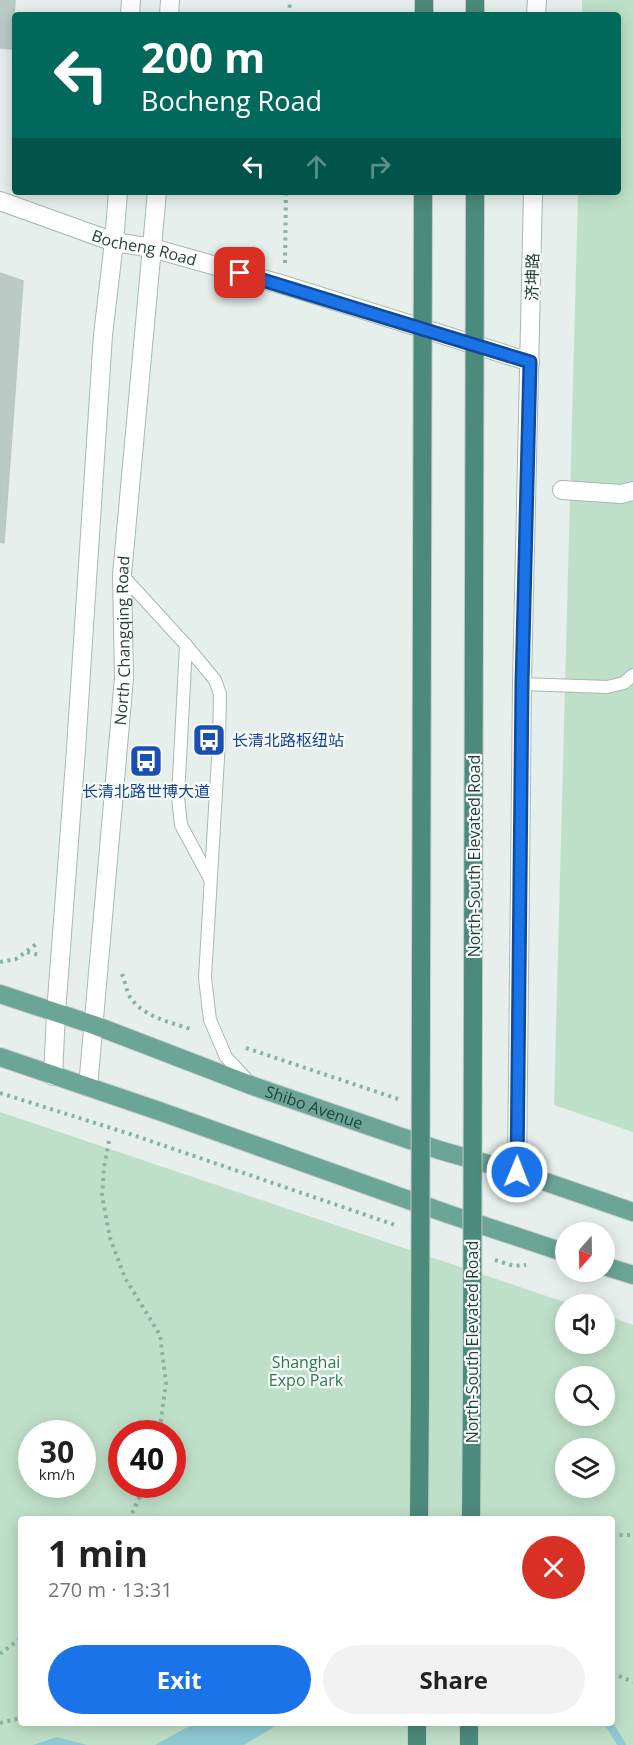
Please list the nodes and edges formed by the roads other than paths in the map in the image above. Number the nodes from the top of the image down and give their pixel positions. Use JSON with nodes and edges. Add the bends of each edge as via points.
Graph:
{"nodes":[{"id":1,"x":118,"y":195,"type":"edge"},
{"id":2,"x":157,"y":195,"type":"edge"},
{"id":3,"x":423,"y":195,"type":"edge"},
{"id":4,"x":475,"y":195,"type":"edge"},
{"id":5,"x":533,"y":195,"type":"edge"},
{"id":6,"x":0,"y":201,"type":"edge"},
{"id":7,"x":114,"y":242,"type":"junction"},
{"id":8,"x":153,"y":248,"type":"junction"},
{"id":9,"x":530,"y":362,"type":"junction"},
{"id":10,"x":562,"y":490,"type":"dead end"},
{"id":11,"x":633,"y":490,"type":"edge"},
{"id":12,"x":122,"y":575,"type":"junction"},
{"id":13,"x":186,"y":645,"type":"junction"},
{"id":14,"x":633,"y":675,"type":"edge"},
{"id":15,"x":522,"y":684,"type":"junction"},
{"id":16,"x":211,"y":881,"type":"junction"},
{"id":17,"x":0,"y":994,"type":"edge"},
{"id":18,"x":56,"y":1013,"type":"junction"},
{"id":19,"x":94,"y":1025,"type":"junction"},
{"id":20,"x":0,"y":1057,"type":"edge"},
{"id":21,"x":53,"y":1076,"type":"junction"},
{"id":22,"x":253,"y":1086,"type":"junction"},
{"id":23,"x":88,"y":1087,"type":"junction"},
{"id":24,"x":517,"y":1172,"type":"junction"},
{"id":25,"x":633,"y":1212,"type":"edge"},
{"id":26,"x":555,"y":1250,"type":"edge"},
{"id":27,"x":615,"y":1269,"type":"edge"},
{"id":28,"x":633,"y":1275,"type":"edge"},
{"id":29,"x":418,"y":1516,"type":"edge"},
{"id":30,"x":471,"y":1516,"type":"edge"},
{"id":31,"x":417,"y":1726,"type":"edge"},
{"id":32,"x":469,"y":1726,"type":"edge"},
{"id":33,"x":417,"y":1745,"type":"edge"},
{"id":34,"x":469,"y":1745,"type":"edge"}],
"edges":[{"from":1,"to":7,"type":"main road"},
{"from":2,"to":8,"type":"main road","name":"North Changqing Road"},
{"from":3,"to":29,"type":"highway","bridge":true},
{"from":4,"to":30,"type":"highway","name":"North-South Elevated Road","bridge":true},
{"from":5,"to":9,"type":"main road","name":"济坤路"},
{"from":6,"to":7,"type":"main road","name":"Bocheng Road"},
{"from":7,"to":8,"type":"main road","name":"Bocheng Road"},
{"from":7,"to":18,"type":"main road","via":[[103,335]]},
{"from":8,"to":9,"type":"main road","name":"Bocheng Road"},
{"from":8,"to":12,"type":"main road","name":"North Changqing Road"},
{"from":9,"to":15,"type":"main road","name":"济坤路"},
{"from":10,"to":11,"type":"main road","via":[[621,494]]},
{"from":12,"to":13,"type":"lane"},
{"from":12,"to":19,"type":"main road","name":"North Changqing Road","via":[[124,678]]},
{"from":13,"to":16,"type":"lane","via":[[178,797],[181,825]]},
{"from":13,"to":16,"type":"lane","via":[[215,680],[220,694]]},
{"from":14,"to":15,"type":"lane","via":[[624,683],[607,687]]},
{"from":15,"to":24,"type":"main road","name":"济坤路"},
{"from":16,"to":22,"type":"lane","via":[[205,978],[210,1020],[226,1057]]},
{"from":17,"to":18,"type":"main road","name":"Shibo Avenue"},
{"from":18,"to":19,"type":"main road","name":"Shibo Avenue"},
{"from":18,"to":21,"type":"main road"},
{"from":19,"to":22,"type":"main road","name":"Shibo Avenue"},
{"from":19,"to":23,"type":"main road","name":"North Changqing Road"},
{"from":20,"to":21,"type":"main road"},
{"from":21,"to":23,"type":"main road"},
{"from":22,"to":24,"type":"main road","name":"Shibo Avenue","via":[[439,1150]]},
{"from":23,"to":26,"type":"main road"},
{"from":24,"to":25,"type":"main road","name":"Shibo Avenue"},
{"from":27,"to":28,"type":"main road"},
{"from":31,"to":33,"type":"highway"},
{"from":32,"to":34,"type":"highway"}]}
